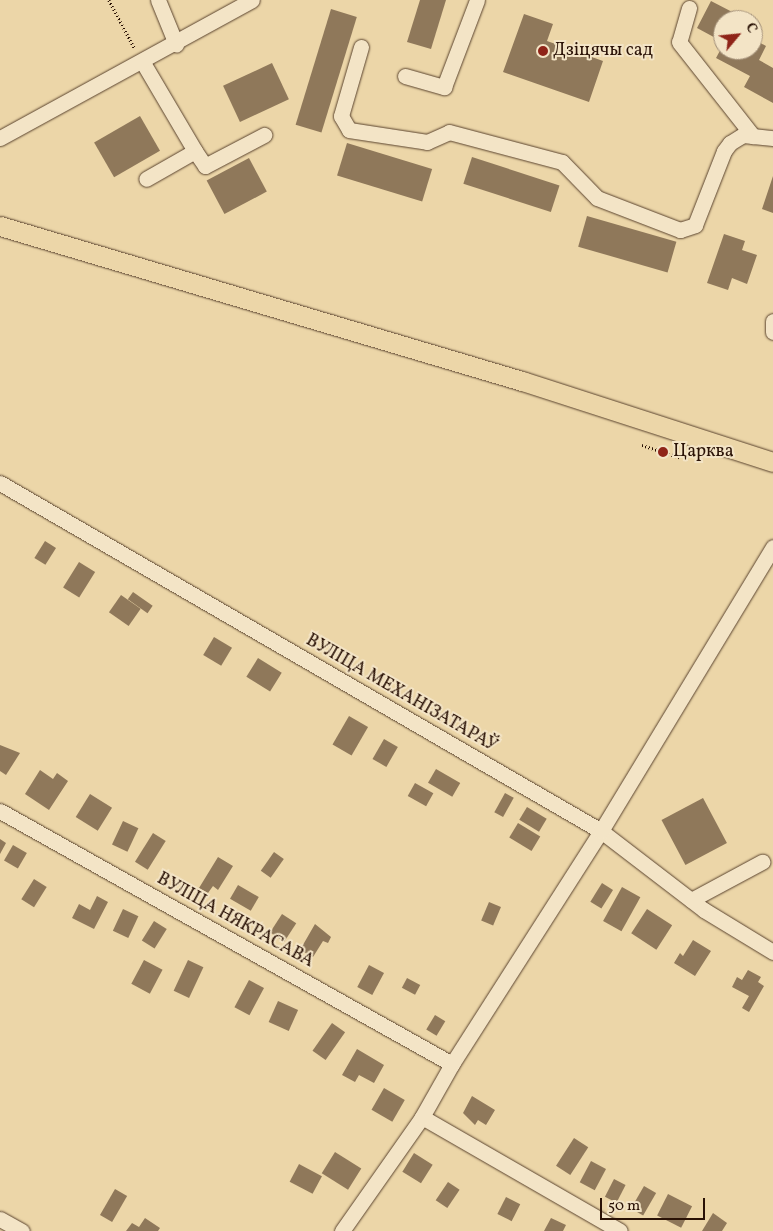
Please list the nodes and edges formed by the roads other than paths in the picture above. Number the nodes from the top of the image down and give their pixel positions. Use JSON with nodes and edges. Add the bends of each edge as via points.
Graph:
{"nodes":[{"id":1,"x":158,"y":0,"type":"edge"},
{"id":2,"x":252,"y":0,"type":"edge"},
{"id":3,"x":477,"y":0,"type":"edge"},
{"id":4,"x":689,"y":8,"type":"dead end"},
{"id":5,"x":176,"y":44,"type":"junction"},
{"id":6,"x":360,"y":47,"type":"dead end"},
{"id":7,"x":142,"y":61,"type":"junction"},
{"id":8,"x":405,"y":76,"type":"dead end"},
{"id":9,"x":264,"y":135,"type":"dead end"},
{"id":10,"x":753,"y":136,"type":"junction"},
{"id":11,"x":0,"y":138,"type":"edge"},
{"id":12,"x":773,"y":138,"type":"edge"},
{"id":13,"x":195,"y":151,"type":"junction"},
{"id":14,"x":146,"y":179,"type":"dead end"},
{"id":15,"x":0,"y":226,"type":"edge"},
{"id":16,"x":773,"y":322,"type":"edge"},
{"id":17,"x":773,"y":332,"type":"edge"},
{"id":18,"x":773,"y":462,"type":"edge"},
{"id":19,"x":0,"y":483,"type":"edge"},
{"id":20,"x":773,"y":547,"type":"edge"},
{"id":21,"x":0,"y":811,"type":"edge"},
{"id":22,"x":601,"y":831,"type":"junction"},
{"id":23,"x":762,"y":862,"type":"dead end"},
{"id":24,"x":691,"y":900,"type":"junction"},
{"id":25,"x":773,"y":952,"type":"edge"},
{"id":26,"x":452,"y":1064,"type":"junction"},
{"id":27,"x":422,"y":1117,"type":"junction"},
{"id":28,"x":0,"y":1219,"type":"edge"},
{"id":29,"x":22,"y":1231,"type":"edge"},
{"id":30,"x":342,"y":1231,"type":"edge"},
{"id":31,"x":620,"y":1231,"type":"edge"}],
"edges":[{"from":1,"to":5,"type":"street"},
{"from":2,"to":5,"type":"street"},
{"from":3,"to":8,"type":"street","via":[[444,87]]},
{"from":4,"to":10,"type":"street","via":[[679,42]]},
{"from":5,"to":7,"type":"street"},
{"from":6,"to":10,"type":"street","via":[[341,116],[348,130],[427,142],[448,132],[562,162],[597,198],[680,230],[695,225],[730,143],[743,135]]},
{"from":7,"to":11,"type":"street"},
{"from":7,"to":13,"type":"street"},
{"from":9,"to":13,"type":"street","via":[[205,166]]},
{"from":10,"to":12,"type":"street"},
{"from":13,"to":14,"type":"street"},
{"from":15,"to":18,"type":"main road","via":[[522,381]]},
{"from":16,"to":17,"type":"street"},
{"from":19,"to":22,"type":"street","name":"ВУЛІЦА МЕХАНІЗАТАРАЎ"},
{"from":20,"to":22,"type":"street"},
{"from":21,"to":26,"type":"street","name":"ВУЛІЦА НЯКРАСАВА"},
{"from":22,"to":24,"type":"street","name":"ВУЛІЦА МЕХАНІЗАТАРАЎ"},
{"from":22,"to":26,"type":"street"},
{"from":23,"to":24,"type":"street"},
{"from":24,"to":25,"type":"street","name":"ВУЛІЦА МЕХАНІЗАТАРАЎ"},
{"from":26,"to":27,"type":"street"},
{"from":27,"to":30,"type":"street"},
{"from":27,"to":31,"type":"street"},
{"from":28,"to":29,"type":"street"}]}
